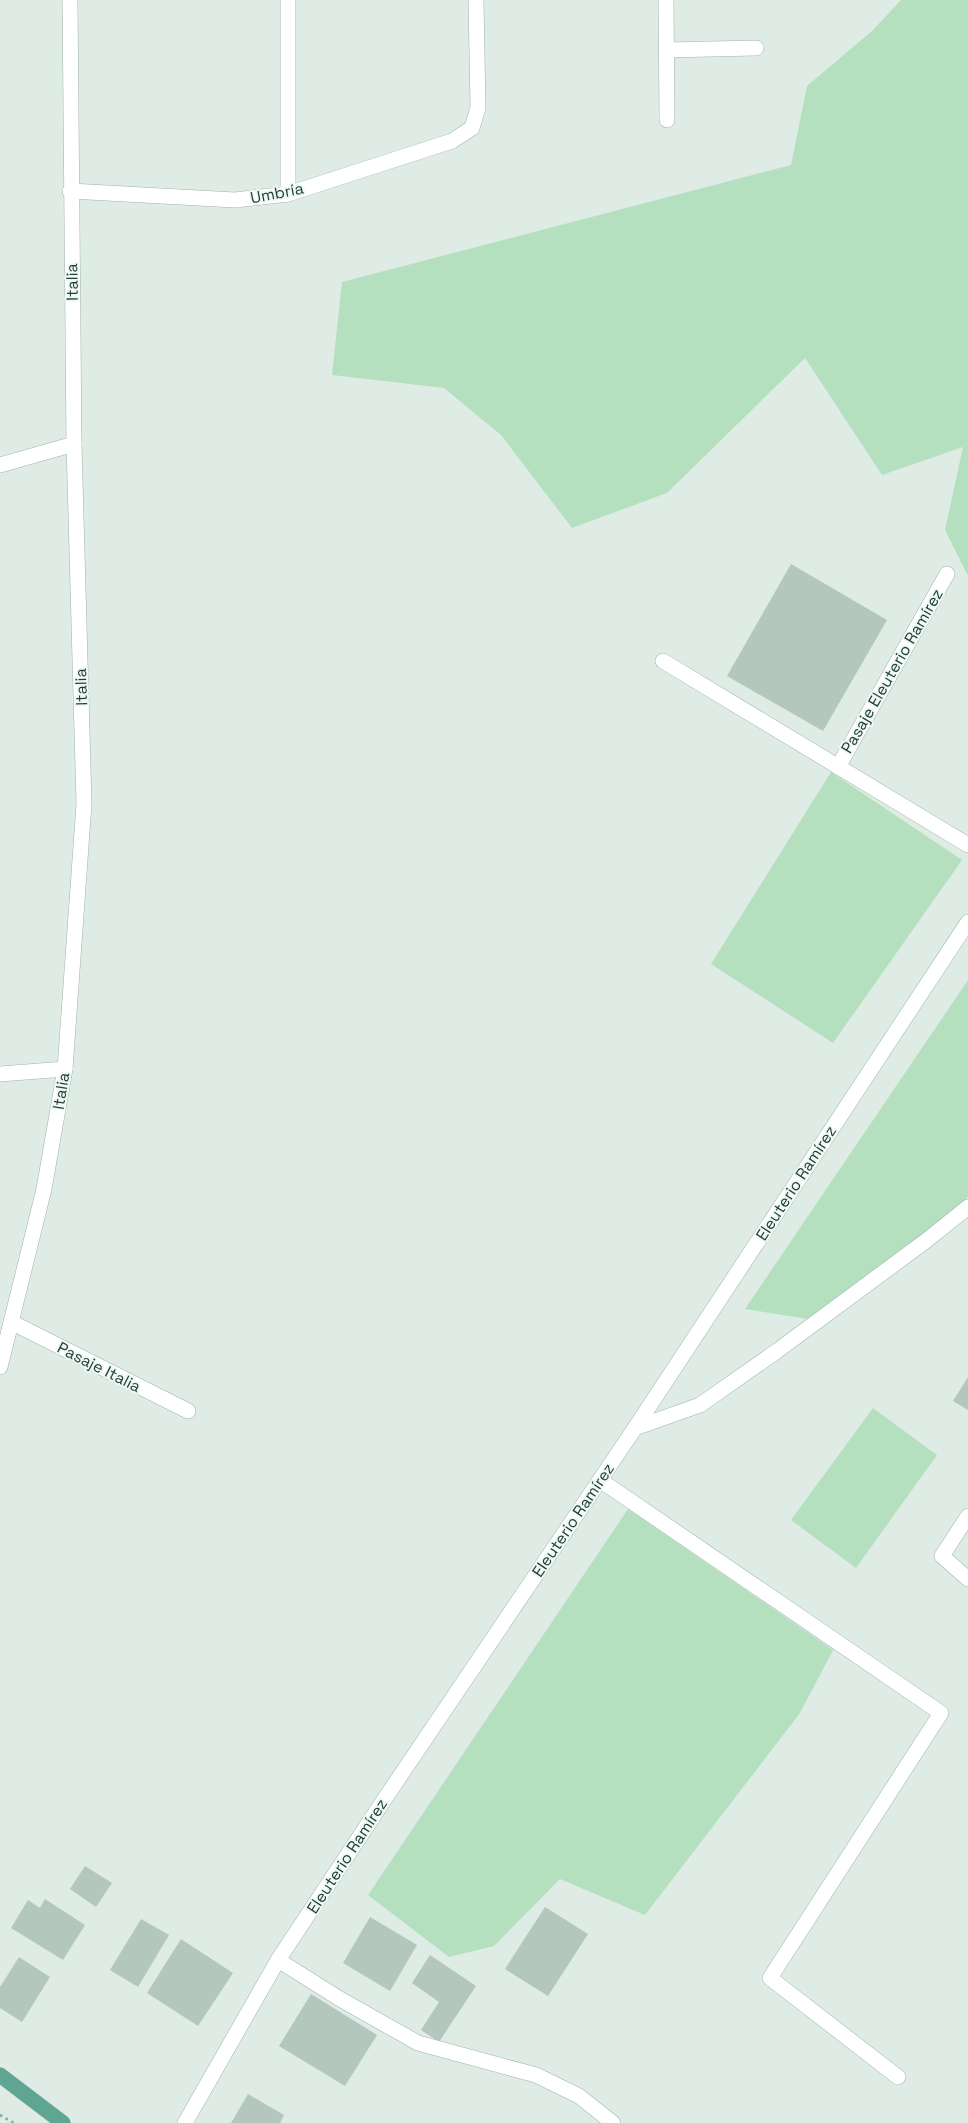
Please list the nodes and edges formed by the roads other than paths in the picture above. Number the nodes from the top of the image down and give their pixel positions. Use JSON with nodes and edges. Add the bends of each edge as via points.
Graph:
{"nodes":[{"id":1,"x":70,"y":0,"type":"edge"},
{"id":2,"x":288,"y":0,"type":"edge"},
{"id":3,"x":476,"y":0,"type":"edge"},
{"id":4,"x":666,"y":0,"type":"edge"},
{"id":5,"x":756,"y":48,"type":"dead end"},
{"id":6,"x":666,"y":50,"type":"junction"},
{"id":7,"x":667,"y":120,"type":"dead end"},
{"id":8,"x":70,"y":191,"type":"junction"},
{"id":9,"x":288,"y":194,"type":"junction"},
{"id":10,"x":74,"y":444,"type":"junction"},
{"id":11,"x":0,"y":465,"type":"edge"},
{"id":12,"x":947,"y":574,"type":"dead end"},
{"id":13,"x":663,"y":661,"type":"dead end"},
{"id":14,"x":838,"y":767,"type":"junction"},
{"id":15,"x":968,"y":845,"type":"edge"},
{"id":16,"x":968,"y":922,"type":"edge"},
{"id":17,"x":64,"y":1069,"type":"junction"},
{"id":18,"x":0,"y":1074,"type":"edge"},
{"id":19,"x":968,"y":1208,"type":"edge"},
{"id":20,"x":11,"y":1322,"type":"junction"},
{"id":21,"x":0,"y":1367,"type":"edge"},
{"id":22,"x":188,"y":1411,"type":"dead end"},
{"id":23,"x":635,"y":1428,"type":"junction"},
{"id":24,"x":600,"y":1480,"type":"junction"},
{"id":25,"x":968,"y":1516,"type":"edge"},
{"id":26,"x":968,"y":1579,"type":"edge"},
{"id":27,"x":278,"y":1960,"type":"junction"},
{"id":28,"x":0,"y":2075,"type":"edge"},
{"id":29,"x":898,"y":2077,"type":"dead end"},
{"id":30,"x":64,"y":2123,"type":"edge"},
{"id":31,"x":185,"y":2123,"type":"edge"},
{"id":32,"x":613,"y":2123,"type":"edge"}],
"edges":[{"from":1,"to":8,"type":"street","name":"Italia"},
{"from":2,"to":9,"type":"street"},
{"from":3,"to":9,"type":"street","name":"Umbría","via":[[478,108],[472,128],[452,141]]},
{"from":4,"to":6,"type":"street"},
{"from":5,"to":6,"type":"street"},
{"from":6,"to":7,"type":"street"},
{"from":8,"to":9,"type":"street","name":"Umbría","via":[[235,200]]},
{"from":8,"to":10,"type":"street","name":"Italia"},
{"from":10,"to":11,"type":"street"},
{"from":10,"to":17,"type":"street","name":"Italia","via":[[84,804]]},
{"from":12,"to":14,"type":"street","name":"Pasaje Eleuterio Ramírez"},
{"from":13,"to":14,"type":"street","name":"Pasaje Eleuterio Ramírez"},
{"from":14,"to":15,"type":"street","name":"Pasaje Eleuterio Ramírez"},
{"from":16,"to":23,"type":"street","name":"Eleuterio Ramírez"},
{"from":17,"to":18,"type":"street"},
{"from":17,"to":20,"type":"street","name":"Italia","via":[[44,1189]]},
{"from":19,"to":23,"type":"street","via":[[700,1405]]},
{"from":20,"to":21,"type":"street","name":"Italia"},
{"from":20,"to":22,"type":"street","name":"Pasaje Italia"},
{"from":23,"to":24,"type":"street","name":"Eleuterio Ramírez"},
{"from":24,"to":27,"type":"street","name":"Eleuterio Ramírez"},
{"from":24,"to":29,"type":"street","via":[[941,1713],[770,1978]]},
{"from":25,"to":26,"type":"street","via":[[942,1556]]},
{"from":27,"to":31,"type":"street","name":"Eleuterio Ramírez"},
{"from":27,"to":32,"type":"street","via":[[418,2043],[536,2075],[579,2096]]},
{"from":28,"to":30,"type":"main road"}]}
